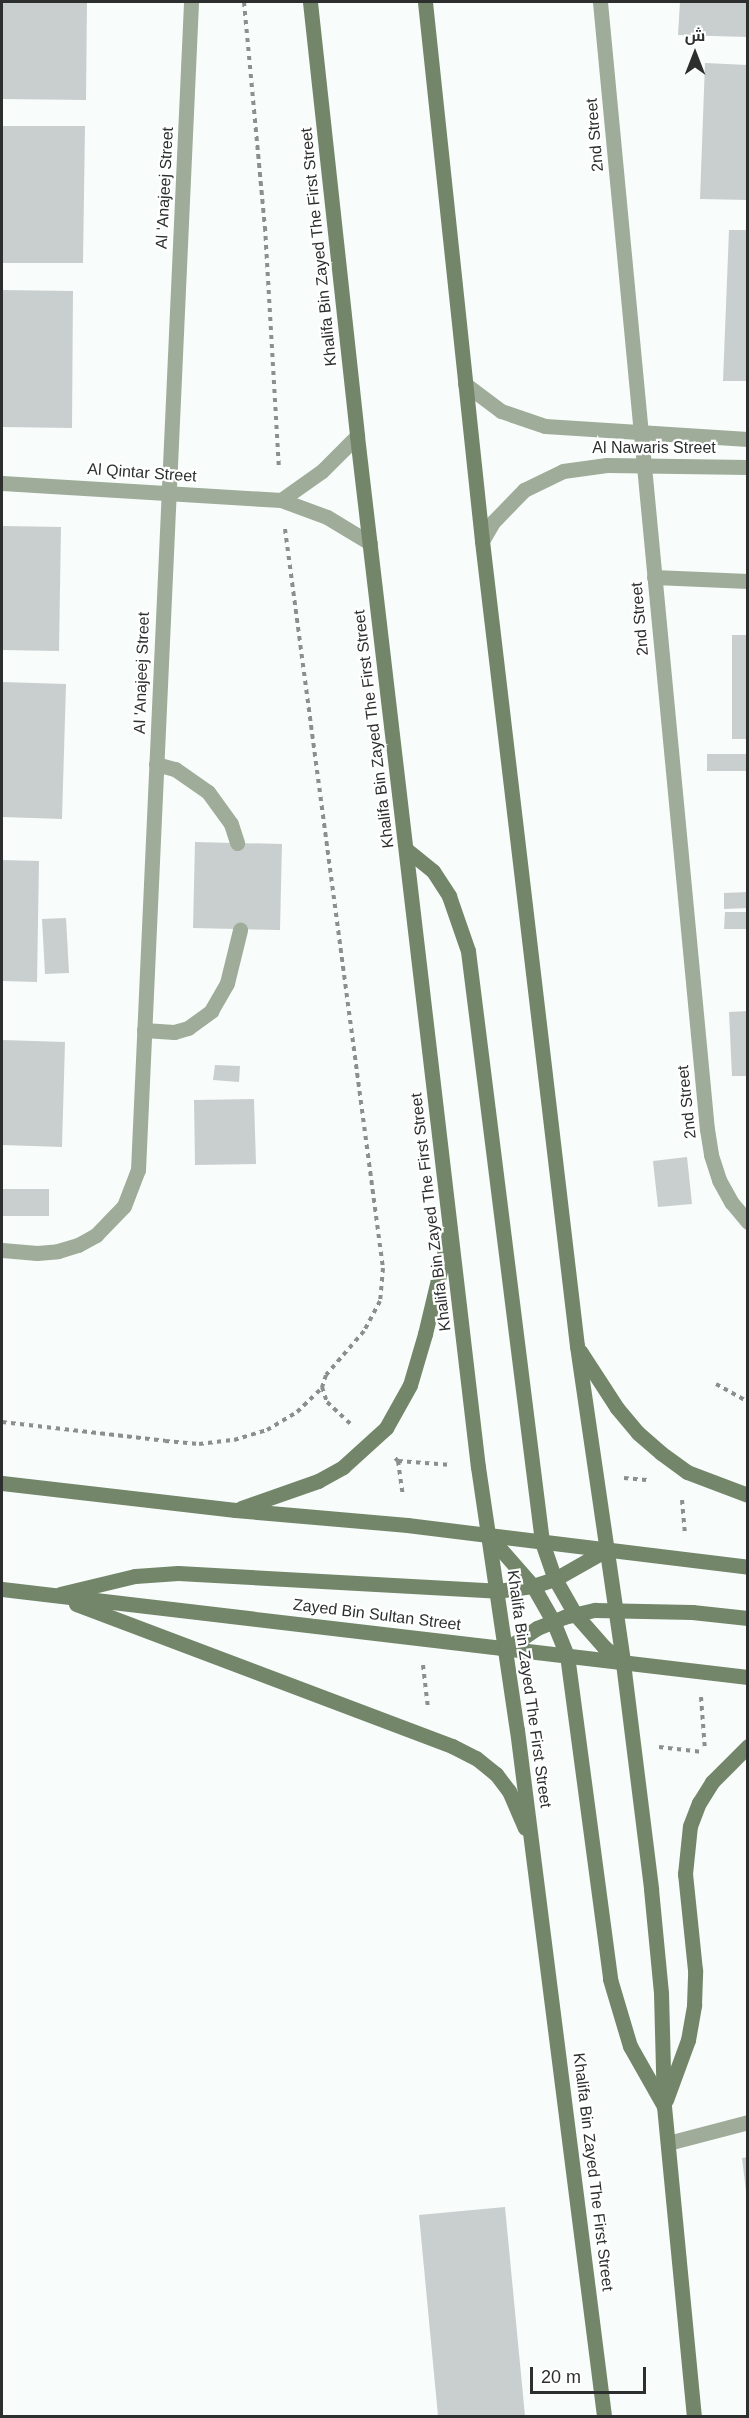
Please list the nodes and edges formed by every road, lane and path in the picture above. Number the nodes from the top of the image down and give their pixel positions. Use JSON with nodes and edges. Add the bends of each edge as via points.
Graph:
{"nodes":[{"id":1,"x":191,"y":2,"type":"edge"},
{"id":2,"x":244,"y":2,"type":"edge"},
{"id":3,"x":310,"y":2,"type":"edge"},
{"id":4,"x":424,"y":2,"type":"edge"},
{"id":5,"x":600,"y":2,"type":"edge"},
{"id":6,"x":465,"y":384,"type":"junction"},
{"id":7,"x":641,"y":432,"type":"junction"},
{"id":8,"x":357,"y":436,"type":"junction"},
{"id":9,"x":747,"y":439,"type":"edge"},
{"id":10,"x":644,"y":466,"type":"junction"},
{"id":11,"x":747,"y":467,"type":"edge"},
{"id":12,"x":2,"y":483,"type":"edge"},
{"id":13,"x":168,"y":493,"type":"junction"},
{"id":14,"x":281,"y":500,"type":"junction"},
{"id":15,"x":482,"y":541,"type":"junction"},
{"id":16,"x":370,"y":543,"type":"junction"},
{"id":17,"x":654,"y":576,"type":"junction"},
{"id":18,"x":747,"y":581,"type":"edge"},
{"id":19,"x":156,"y":764,"type":"junction"},
{"id":20,"x":237,"y":843,"type":"dead end"},
{"id":21,"x":407,"y":850,"type":"junction"},
{"id":22,"x":240,"y":930,"type":"dead end"},
{"id":23,"x":144,"y":1030,"type":"junction"},
{"id":24,"x":451,"y":1221,"type":"junction"},
{"id":25,"x":747,"y":1222,"type":"edge"},
{"id":26,"x":2,"y":1250,"type":"edge"},
{"id":27,"x":577,"y":1346,"type":"junction"},
{"id":28,"x":716,"y":1384,"type":"dead end"},
{"id":29,"x":322,"y":1387,"type":"junction"},
{"id":30,"x":747,"y":1402,"type":"edge"},
{"id":31,"x":2,"y":1422,"type":"edge"},
{"id":32,"x":373,"y":1442,"type":"junction"},
{"id":33,"x":2,"y":1483,"type":"edge"},
{"id":34,"x":747,"y":1495,"type":"edge"},
{"id":35,"x":235,"y":1510,"type":"junction"},
{"id":36,"x":407,"y":1525,"type":"junction"},
{"id":37,"x":489,"y":1536,"type":"junction"},
{"id":38,"x":543,"y":1542,"type":"junction"},
{"id":39,"x":606,"y":1550,"type":"junction"},
{"id":40,"x":747,"y":1567,"type":"edge"},
{"id":41,"x":555,"y":1579,"type":"junction"},
{"id":42,"x":533,"y":1586,"type":"junction"},
{"id":43,"x":2,"y":1589,"type":"edge"},
{"id":44,"x":497,"y":1591,"type":"junction"},
{"id":45,"x":54,"y":1596,"type":"junction"},
{"id":46,"x":615,"y":1609,"type":"junction"},
{"id":47,"x":575,"y":1614,"type":"junction"},
{"id":48,"x":747,"y":1618,"type":"edge"},
{"id":49,"x":553,"y":1621,"type":"junction"},
{"id":50,"x":420,"y":1638,"type":"junction"},
{"id":51,"x":506,"y":1648,"type":"junction"},
{"id":52,"x":567,"y":1655,"type":"junction"},
{"id":53,"x":623,"y":1663,"type":"junction"},
{"id":54,"x":747,"y":1677,"type":"edge"},
{"id":55,"x":424,"y":1735,"type":"junction"},
{"id":56,"x":747,"y":1746,"type":"edge"},
{"id":57,"x":532,"y":1848,"type":"junction"},
{"id":58,"x":664,"y":2106,"type":"junction"},
{"id":59,"x":747,"y":2122,"type":"edge"},
{"id":60,"x":668,"y":2143,"type":"junction"},
{"id":61,"x":604,"y":2416,"type":"edge"},
{"id":62,"x":694,"y":2416,"type":"edge"}],
"edges":[{"from":1,"to":13,"type":"street","name":"Al 'Anajeej Street"},
{"from":2,"to":14,"type":"path","via":[[265,227]]},
{"from":3,"to":8,"type":"main road","name":"Khalifa Bin Zayed The First Street"},
{"from":4,"to":6,"type":"main road"},
{"from":5,"to":7,"type":"street","name":"2nd Street"},
{"from":6,"to":7,"type":"street","name":"Al Nawaris Street","via":[[501,411],[545,426]]},
{"from":6,"to":15,"type":"main road"},
{"from":7,"to":9,"type":"street","name":"Al Nawaris Street"},
{"from":7,"to":10,"type":"street","name":"2nd Street"},
{"from":8,"to":14,"type":"street","via":[[322,471]]},
{"from":8,"to":16,"type":"main road","name":"Khalifa Bin Zayed The First Street"},
{"from":10,"to":11,"type":"street","name":"Al Nawaris Street"},
{"from":10,"to":15,"type":"street","name":"Al Nawaris Street","via":[[585,466],[543,479],[507,505]]},
{"from":10,"to":17,"type":"street","name":"2nd Street"},
{"from":12,"to":13,"type":"street","name":"Al Qintar Street"},
{"from":13,"to":14,"type":"street","name":"Al Qintar Street"},
{"from":13,"to":19,"type":"street","name":"Al 'Anajeej Street"},
{"from":14,"to":16,"type":"street","name":"Al Qintar Street","via":[[327,517]]},
{"from":14,"to":29,"type":"path","via":[[383,1268],[380,1301],[364,1331],[326,1375]]},
{"from":15,"to":27,"type":"main road"},
{"from":16,"to":21,"type":"main road","name":"Khalifa Bin Zayed The First Street"},
{"from":17,"to":18,"type":"street"},
{"from":17,"to":25,"type":"street","name":"2nd Street","via":[[711,1155],[723,1188]]},
{"from":19,"to":20,"type":"street","via":[[175,769],[208,792],[231,824]]},
{"from":19,"to":23,"type":"street","name":"Al 'Anajeej Street"},
{"from":21,"to":24,"type":"main road","name":"Khalifa Bin Zayed The First Street"},
{"from":21,"to":38,"type":"main road","via":[[433,872],[449,896],[468,951]]},
{"from":22,"to":23,"type":"street","via":[[227,983],[211,1011],[188,1028],[174,1032]]},
{"from":23,"to":26,"type":"street","name":"Al 'Anajeej Street","via":[[138,1170],[124,1206],[112,1221],[78,1245],[37,1253]]},
{"from":24,"to":32,"type":"main road","via":[[410,1385],[400,1407]]},
{"from":24,"to":37,"type":"main road","name":"Khalifa Bin Zayed The First Street"},
{"from":27,"to":34,"type":"main road","via":[[617,1408],[646,1440],[687,1472]]},
{"from":27,"to":39,"type":"main road"},
{"from":28,"to":30,"type":"path"},
{"from":29,"to":31,"type":"path","via":[[267,1430],[234,1440],[199,1444]]},
{"from":29,"to":32,"type":"path","via":[[336,1412]]},
{"from":32,"to":35,"type":"main road","via":[[343,1467],[318,1481]]},
{"from":32,"to":36,"type":"path","via":[[398,1461]]},
{"from":33,"to":35,"type":"main road"},
{"from":35,"to":36,"type":"main road"},
{"from":36,"to":37,"type":"main road"},
{"from":37,"to":38,"type":"main road"},
{"from":37,"to":42,"type":"main road"},
{"from":37,"to":44,"type":"main road","name":"Khalifa Bin Zayed The First Street"},
{"from":38,"to":39,"type":"main road"},
{"from":38,"to":41,"type":"main road"},
{"from":39,"to":40,"type":"main road"},
{"from":39,"to":41,"type":"main road"},
{"from":39,"to":46,"type":"main road"},
{"from":41,"to":42,"type":"main road"},
{"from":41,"to":47,"type":"main road"},
{"from":42,"to":44,"type":"main road"},
{"from":42,"to":49,"type":"main road"},
{"from":43,"to":45,"type":"main road","name":"Zayed Bin Sultan Street"},
{"from":44,"to":45,"type":"main road","via":[[178,1573],[135,1576]]},
{"from":44,"to":51,"type":"main road","name":"Khalifa Bin Zayed The First Street"},
{"from":45,"to":50,"type":"main road","name":"Zayed Bin Sultan Street"},
{"from":45,"to":55,"type":"main road"},
{"from":46,"to":47,"type":"main road"},
{"from":46,"to":48,"type":"main road"},
{"from":46,"to":53,"type":"main road"},
{"from":47,"to":49,"type":"main road"},
{"from":47,"to":53,"type":"main road"},
{"from":49,"to":51,"type":"main road"},
{"from":49,"to":52,"type":"main road"},
{"from":50,"to":51,"type":"main road","name":"Zayed Bin Sultan Street"},
{"from":50,"to":55,"type":"path","via":[[429,1719]]},
{"from":51,"to":52,"type":"main road","name":"Zayed Bin Sultan Street"},
{"from":51,"to":57,"type":"main road","name":"Khalifa Bin Zayed The First Street"},
{"from":52,"to":53,"type":"main road","name":"Zayed Bin Sultan Street"},
{"from":52,"to":58,"type":"main road","via":[[610,1979],[630,2046]]},
{"from":53,"to":54,"type":"main road","name":"Zayed Bin Sultan Street"},
{"from":53,"to":58,"type":"main road","via":[[661,1993]]},
{"from":55,"to":57,"type":"main road","via":[[476,1758],[496,1774],[508,1791]]},
{"from":56,"to":58,"type":"main road","via":[[712,1782],[690,1826],[685,1874],[695,1970],[694,2006],[684,2051]]},
{"from":57,"to":61,"type":"main road","name":"Khalifa Bin Zayed The First Street"},
{"from":58,"to":60,"type":"main road"},
{"from":59,"to":60,"type":"street"},
{"from":60,"to":62,"type":"main road"}]}
